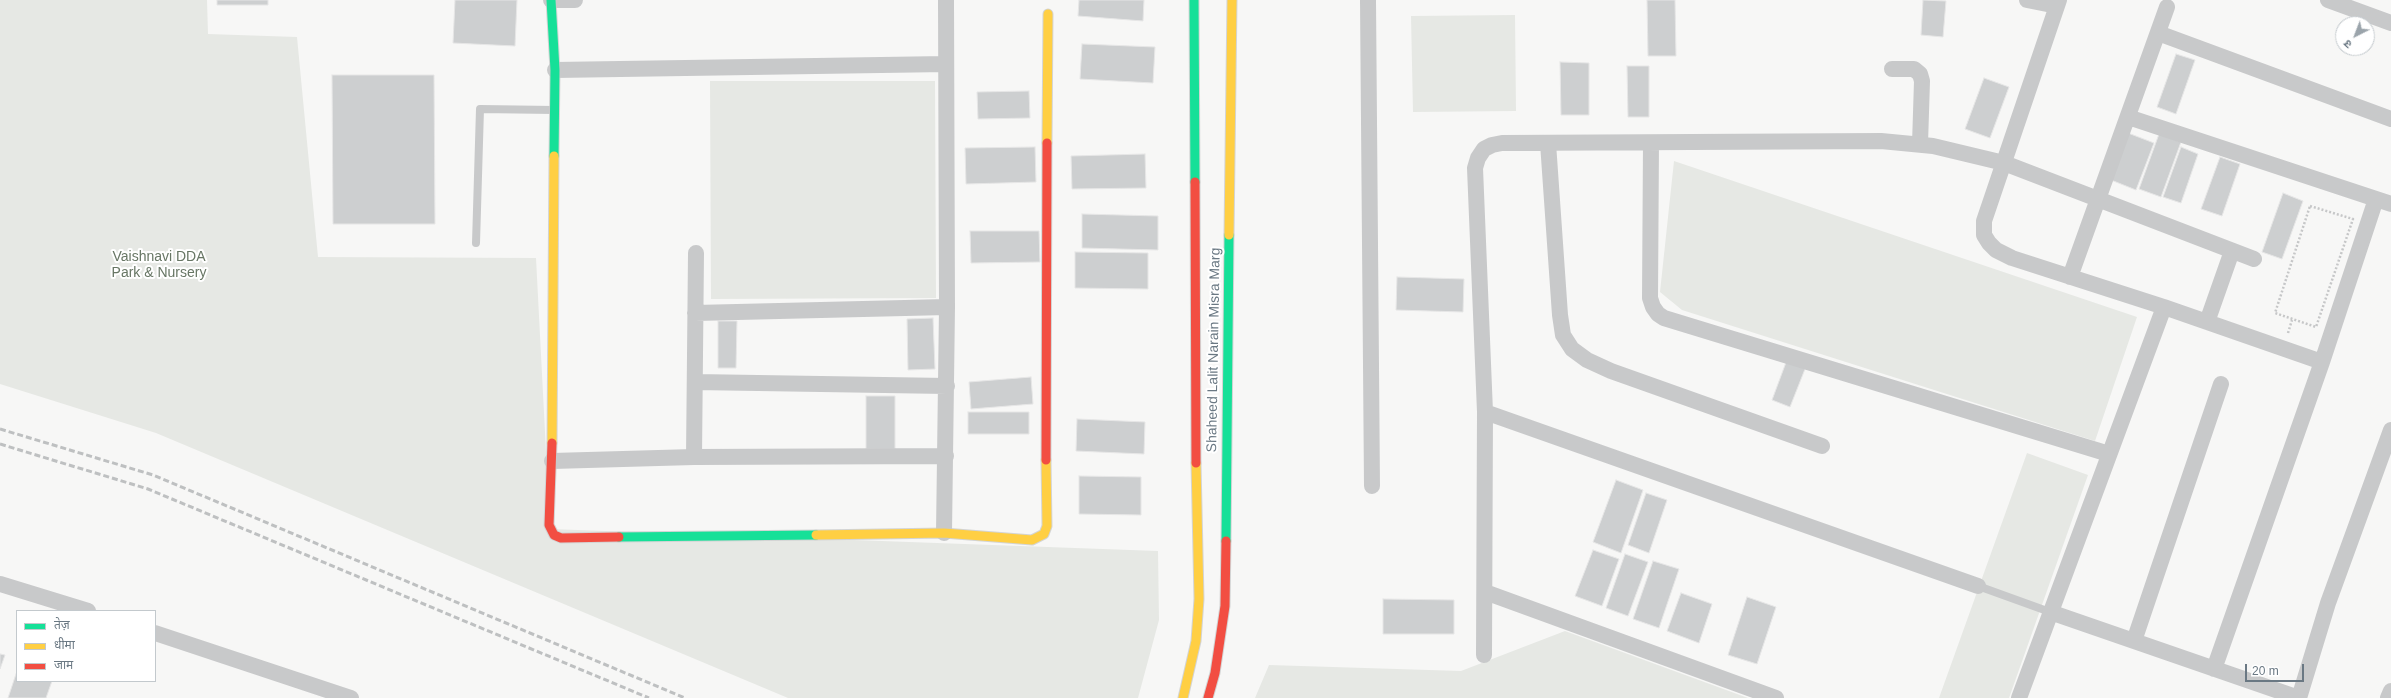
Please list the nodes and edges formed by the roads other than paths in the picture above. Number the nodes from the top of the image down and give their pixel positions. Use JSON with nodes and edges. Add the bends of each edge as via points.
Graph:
{"nodes":[{"id":1,"x":551,"y":0,"type":"edge"},
{"id":2,"x":575,"y":0,"type":"edge"},
{"id":3,"x":946,"y":0,"type":"edge"},
{"id":4,"x":1194,"y":0,"type":"edge"},
{"id":5,"x":1232,"y":0,"type":"edge"},
{"id":6,"x":1368,"y":0,"type":"edge"},
{"id":7,"x":2027,"y":0,"type":"edge"},
{"id":8,"x":2328,"y":0,"type":"edge"},
{"id":9,"x":2058,"y":3,"type":"edge"},
{"id":10,"x":2167,"y":7,"type":"dead end"},
{"id":11,"x":1048,"y":14,"type":"dead end"},
{"id":12,"x":2391,"y":23,"type":"edge"},
{"id":13,"x":2158,"y":33,"type":"junction"},
{"id":14,"x":946,"y":64,"type":"junction"},
{"id":15,"x":1892,"y":69,"type":"dead end"},
{"id":16,"x":555,"y":70,"type":"junction"},
{"id":17,"x":554,"y":110,"type":"junction"},
{"id":18,"x":2128,"y":117,"type":"junction"},
{"id":19,"x":2391,"y":119,"type":"edge"},
{"id":20,"x":1548,"y":143,"type":"junction"},
{"id":21,"x":1651,"y":143,"type":"junction"},
{"id":22,"x":1920,"y":144,"type":"junction"},
{"id":23,"x":2004,"y":163,"type":"junction"},
{"id":24,"x":2097,"y":199,"type":"junction"},
{"id":25,"x":2384,"y":202,"type":"edge"},
{"id":26,"x":476,"y":243,"type":"dead end"},
{"id":27,"x":2232,"y":251,"type":"junction"},
{"id":28,"x":696,"y":253,"type":"dead end"},
{"id":29,"x":2254,"y":259,"type":"dead end"},
{"id":30,"x":2070,"y":277,"type":"junction"},
{"id":31,"x":947,"y":307,"type":"junction"},
{"id":32,"x":2164,"y":307,"type":"junction"},
{"id":33,"x":695,"y":313,"type":"junction"},
{"id":34,"x":2207,"y":322,"type":"junction"},
{"id":35,"x":2322,"y":362,"type":"junction"},
{"id":36,"x":695,"y":382,"type":"junction"},
{"id":37,"x":2221,"y":384,"type":"dead end"},
{"id":38,"x":947,"y":386,"type":"junction"},
{"id":39,"x":1485,"y":412,"type":"junction"},
{"id":40,"x":2391,"y":430,"type":"edge"},
{"id":41,"x":1822,"y":446,"type":"dead end"},
{"id":42,"x":2109,"y":454,"type":"junction"},
{"id":43,"x":946,"y":456,"type":"junction"},
{"id":44,"x":694,"y":457,"type":"junction"},
{"id":45,"x":552,"y":461,"type":"junction"},
{"id":46,"x":1372,"y":486,"type":"dead end"},
{"id":47,"x":944,"y":533,"type":"junction"},
{"id":48,"x":0,"y":584,"type":"edge"},
{"id":49,"x":1978,"y":586,"type":"joint"},
{"id":50,"x":1485,"y":592,"type":"junction"},
{"id":51,"x":85,"y":610,"type":"edge"},
{"id":52,"x":2050,"y":612,"type":"junction"},
{"id":53,"x":156,"y":633,"type":"edge"},
{"id":54,"x":2134,"y":641,"type":"junction"},
{"id":55,"x":1484,"y":655,"type":"dead end"},
{"id":56,"x":2214,"y":669,"type":"junction"},
{"id":57,"x":2391,"y":691,"type":"edge"},
{"id":58,"x":347,"y":697,"type":"edge"},
{"id":59,"x":1182,"y":698,"type":"edge"},
{"id":60,"x":1208,"y":698,"type":"edge"},
{"id":61,"x":1776,"y":698,"type":"edge"},
{"id":62,"x":2019,"y":698,"type":"edge"},
{"id":63,"x":2299,"y":698,"type":"edge"},
{"id":64,"x":2388,"y":698,"type":"edge"}],
"edges":[{"from":1,"to":2,"type":"street"},
{"from":1,"to":16,"type":"street"},
{"from":3,"to":14,"type":"street"},
{"from":4,"to":59,"type":"street","name":"Shaheed Lalit Narain Misra Marg","via":[[1196,488],[1199,599],[1196,640]]},
{"from":5,"to":60,"type":"street","name":"Shaheed Lalit Narain Misra Marg","via":[[1226,606],[1215,673]]},
{"from":6,"to":46,"type":"street"},
{"from":7,"to":9,"type":"street"},
{"from":8,"to":12,"type":"street"},
{"from":9,"to":23,"type":"street"},
{"from":10,"to":13,"type":"street"},
{"from":11,"to":47,"type":"street","via":[[1045,394],[1047,526],[1044,534],[1032,540]]},
{"from":13,"to":18,"type":"street"},
{"from":13,"to":19,"type":"street"},
{"from":14,"to":16,"type":"street"},
{"from":14,"to":31,"type":"street"},
{"from":15,"to":22,"type":"street","via":[[1914,69],[1920,74]]},
{"from":16,"to":17,"type":"street"},
{"from":17,"to":26,"type":"lane","via":[[480,110]]},
{"from":17,"to":45,"type":"street"},
{"from":18,"to":24,"type":"street"},
{"from":18,"to":25,"type":"street"},
{"from":20,"to":21,"type":"street"},
{"from":20,"to":39,"type":"street","via":[[1492,145],[1484,149],[1475,168]]},
{"from":20,"to":41,"type":"street","via":[[1560,315],[1563,335],[1572,349],[1587,360],[1611,371]]},
{"from":21,"to":22,"type":"street","via":[[1881,141]]},
{"from":21,"to":42,"type":"street","via":[[1650,298],[1652,307],[1658,314]]},
{"from":22,"to":23,"type":"street"},
{"from":23,"to":24,"type":"street"},
{"from":23,"to":30,"type":"street","via":[[1984,221],[1986,239],[1996,250],[2012,258]]},
{"from":24,"to":27,"type":"street"},
{"from":24,"to":30,"type":"street"},
{"from":25,"to":35,"type":"street"},
{"from":27,"to":29,"type":"street"},
{"from":27,"to":34,"type":"street"},
{"from":28,"to":33,"type":"street"},
{"from":30,"to":32,"type":"street"},
{"from":31,"to":33,"type":"street"},
{"from":31,"to":38,"type":"street"},
{"from":32,"to":34,"type":"street"},
{"from":32,"to":42,"type":"street"},
{"from":33,"to":36,"type":"street"},
{"from":34,"to":35,"type":"street"},
{"from":35,"to":56,"type":"street"},
{"from":36,"to":38,"type":"street"},
{"from":36,"to":44,"type":"street"},
{"from":37,"to":54,"type":"street"},
{"from":38,"to":43,"type":"street"},
{"from":39,"to":49,"type":"street"},
{"from":39,"to":50,"type":"street"},
{"from":40,"to":63,"type":"street","via":[[2328,603]]},
{"from":42,"to":52,"type":"street"},
{"from":43,"to":44,"type":"street"},
{"from":43,"to":47,"type":"street"},
{"from":44,"to":45,"type":"street"},
{"from":45,"to":47,"type":"street","via":[[549,525],[554,535],[561,538]]},
{"from":48,"to":51,"type":"street"},
{"from":49,"to":52,"type":"lane"},
{"from":50,"to":55,"type":"street"},
{"from":50,"to":61,"type":"street"},
{"from":52,"to":54,"type":"street"},
{"from":52,"to":62,"type":"street"},
{"from":53,"to":58,"type":"street"},
{"from":54,"to":56,"type":"street"},
{"from":56,"to":63,"type":"street"},
{"from":57,"to":64,"type":"street"}]}
